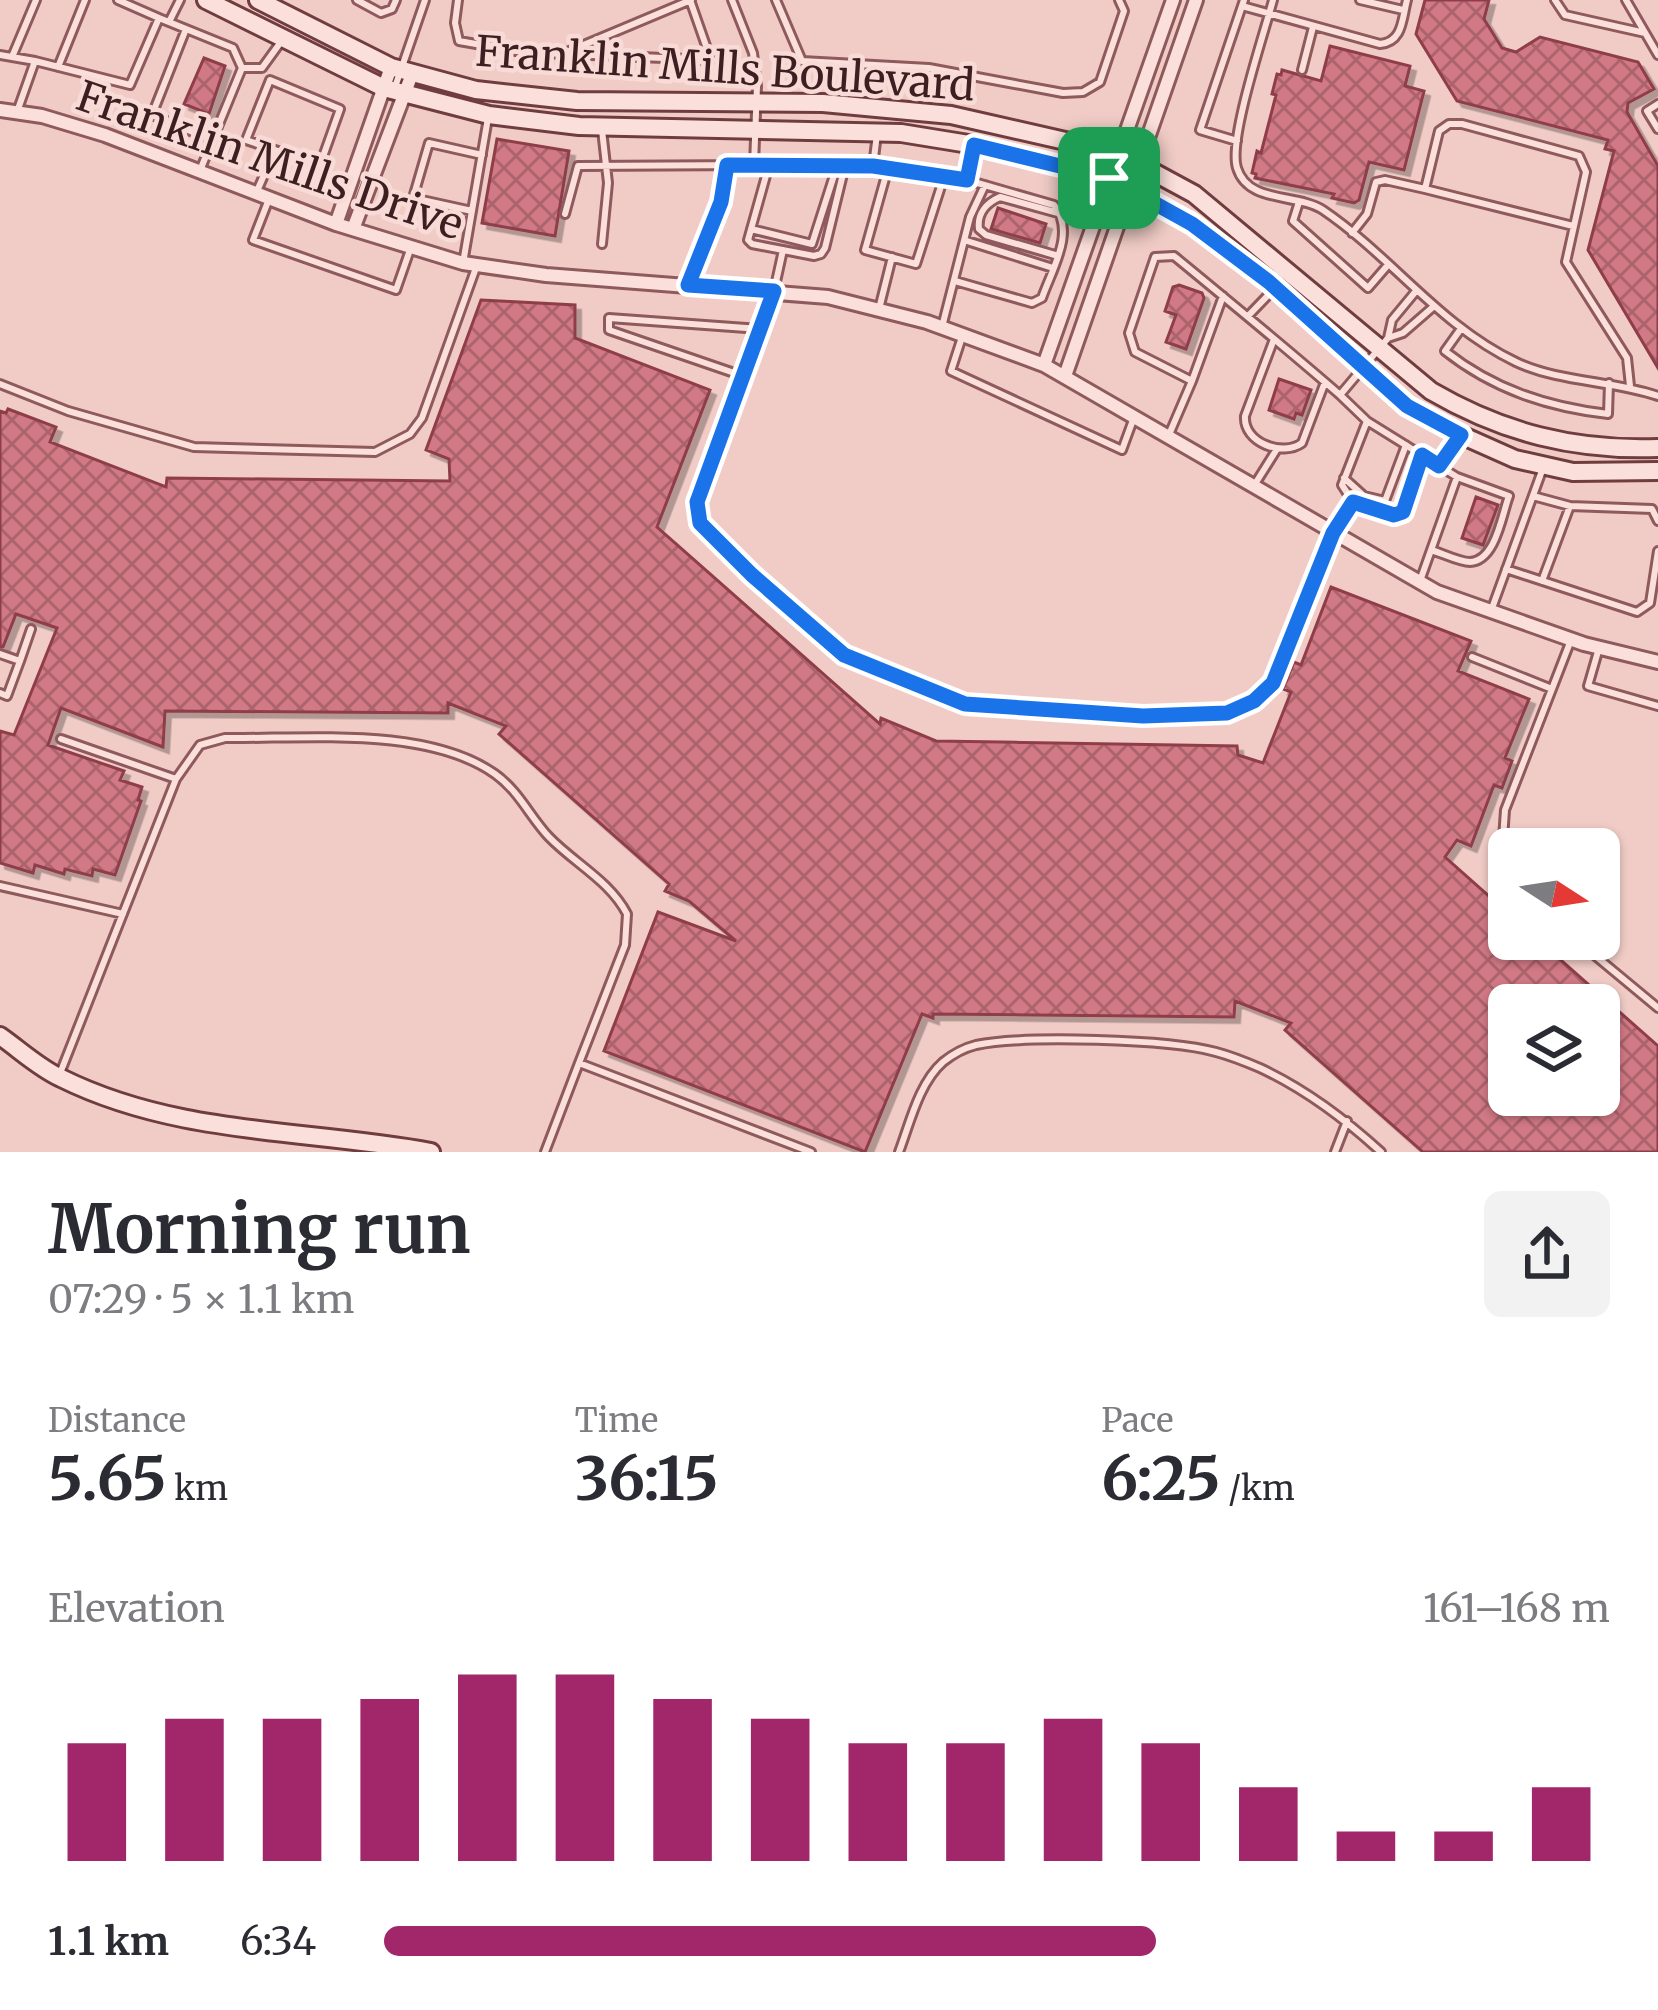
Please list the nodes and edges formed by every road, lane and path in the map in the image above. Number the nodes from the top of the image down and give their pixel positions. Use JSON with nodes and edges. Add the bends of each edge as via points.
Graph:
{"nodes":[{"id":1,"x":36,"y":0,"type":"edge"},
{"id":2,"x":86,"y":0,"type":"edge"},
{"id":3,"x":118,"y":0,"type":"edge"},
{"id":4,"x":179,"y":0,"type":"edge"},
{"id":5,"x":206,"y":0,"type":"edge"},
{"id":6,"x":258,"y":0,"type":"edge"},
{"id":7,"x":357,"y":0,"type":"edge"},
{"id":8,"x":395,"y":0,"type":"edge"},
{"id":9,"x":425,"y":0,"type":"edge"},
{"id":10,"x":458,"y":0,"type":"edge"},
{"id":11,"x":691,"y":0,"type":"edge"},
{"id":12,"x":732,"y":0,"type":"edge"},
{"id":13,"x":776,"y":0,"type":"edge"},
{"id":14,"x":1119,"y":0,"type":"edge"},
{"id":15,"x":1173,"y":0,"type":"edge"},
{"id":16,"x":1196,"y":0,"type":"edge"},
{"id":17,"x":1273,"y":0,"type":"edge"},
{"id":18,"x":1360,"y":0,"type":"edge"},
{"id":19,"x":1407,"y":0,"type":"edge"},
{"id":20,"x":1556,"y":0,"type":"edge"},
{"id":21,"x":1626,"y":0,"type":"edge"},
{"id":22,"x":1243,"y":3,"type":"edge"},
{"id":23,"x":1404,"y":10,"type":"junction"},
{"id":24,"x":1269,"y":16,"type":"junction"},
{"id":25,"x":159,"y":18,"type":"junction"},
{"id":26,"x":169,"y":22,"type":"junction"},
{"id":27,"x":1313,"y":27,"type":"junction"},
{"id":28,"x":186,"y":29,"type":"junction"},
{"id":29,"x":1645,"y":33,"type":"junction"},
{"id":30,"x":284,"y":39,"type":"junction"},
{"id":31,"x":562,"y":54,"type":"junction"},
{"id":32,"x":1658,"y":55,"type":"edge"},
{"id":33,"x":0,"y":56,"type":"edge"},
{"id":34,"x":12,"y":57,"type":"junction"},
{"id":35,"x":35,"y":61,"type":"junction"},
{"id":36,"x":58,"y":67,"type":"junction"},
{"id":37,"x":242,"y":68,"type":"junction"},
{"id":38,"x":262,"y":68,"type":"junction"},
{"id":39,"x":401,"y":70,"type":"junction"},
{"id":40,"x":1302,"y":70,"type":"dead end"},
{"id":41,"x":270,"y":80,"type":"junction"},
{"id":42,"x":394,"y":91,"type":"junction"},
{"id":43,"x":757,"y":103,"type":"junction"},
{"id":44,"x":1658,"y":104,"type":"edge"},
{"id":45,"x":0,"y":110,"type":"edge"},
{"id":46,"x":17,"y":112,"type":"junction"},
{"id":47,"x":489,"y":115,"type":"junction"},
{"id":48,"x":601,"y":127,"type":"junction"},
{"id":49,"x":755,"y":129,"type":"junction"},
{"id":50,"x":1658,"y":129,"type":"edge"},
{"id":51,"x":877,"y":133,"type":"junction"},
{"id":52,"x":212,"y":140,"type":"junction"},
{"id":53,"x":1237,"y":141,"type":"junction"},
{"id":54,"x":974,"y":145,"type":"junction"},
{"id":55,"x":274,"y":150,"type":"junction"},
{"id":56,"x":1118,"y":154,"type":"junction"},
{"id":57,"x":482,"y":155,"type":"junction"},
{"id":58,"x":1138,"y":164,"type":"junction"},
{"id":59,"x":727,"y":165,"type":"junction"},
{"id":60,"x":754,"y":165,"type":"junction"},
{"id":61,"x":769,"y":165,"type":"junction"},
{"id":62,"x":608,"y":166,"type":"junction"},
{"id":63,"x":841,"y":166,"type":"junction"},
{"id":64,"x":873,"y":166,"type":"junction"},
{"id":65,"x":888,"y":168,"type":"junction"},
{"id":66,"x":199,"y":173,"type":"junction"},
{"id":67,"x":944,"y":177,"type":"junction"},
{"id":68,"x":1109,"y":178,"type":"junction"},
{"id":69,"x":967,"y":180,"type":"junction"},
{"id":70,"x":985,"y":185,"type":"junction"},
{"id":71,"x":1129,"y":188,"type":"junction"},
{"id":72,"x":1425,"y":189,"type":"junction"},
{"id":73,"x":263,"y":197,"type":"junction"},
{"id":74,"x":1299,"y":202,"type":"junction"},
{"id":75,"x":472,"y":211,"type":"junction"},
{"id":76,"x":566,"y":214,"type":"dead end"},
{"id":77,"x":1062,"y":214,"type":"junction"},
{"id":78,"x":336,"y":224,"type":"junction"},
{"id":79,"x":1574,"y":226,"type":"junction"},
{"id":80,"x":353,"y":229,"type":"junction"},
{"id":81,"x":752,"y":229,"type":"junction"},
{"id":82,"x":1352,"y":234,"type":"junction"},
{"id":83,"x":967,"y":242,"type":"junction"},
{"id":84,"x":602,"y":244,"type":"dead end"},
{"id":85,"x":412,"y":247,"type":"junction"},
{"id":86,"x":783,"y":250,"type":"junction"},
{"id":87,"x":1057,"y":256,"type":"junction"},
{"id":88,"x":892,"y":257,"type":"junction"},
{"id":89,"x":470,"y":264,"type":"junction"},
{"id":90,"x":1387,"y":266,"type":"junction"},
{"id":91,"x":1052,"y":268,"type":"junction"},
{"id":92,"x":956,"y":280,"type":"junction"},
{"id":93,"x":688,"y":285,"type":"junction"},
{"id":94,"x":1275,"y":288,"type":"junction"},
{"id":95,"x":774,"y":291,"type":"junction"},
{"id":96,"x":1416,"y":291,"type":"junction"},
{"id":97,"x":1223,"y":296,"type":"junction"},
{"id":98,"x":1433,"y":307,"type":"junction"},
{"id":99,"x":879,"y":308,"type":"junction"},
{"id":100,"x":1247,"y":316,"type":"junction"},
{"id":101,"x":942,"y":327,"type":"junction"},
{"id":102,"x":760,"y":329,"type":"junction"},
{"id":103,"x":1460,"y":330,"type":"junction"},
{"id":104,"x":963,"y":334,"type":"junction"},
{"id":105,"x":1274,"y":339,"type":"junction"},
{"id":106,"x":1384,"y":342,"type":"junction"},
{"id":107,"x":1045,"y":365,"type":"junction"},
{"id":108,"x":1364,"y":367,"type":"junction"},
{"id":109,"x":743,"y":376,"type":"junction"},
{"id":110,"x":1065,"y":376,"type":"junction"},
{"id":111,"x":1192,"y":381,"type":"junction"},
{"id":112,"x":1325,"y":382,"type":"junction"},
{"id":113,"x":1609,"y":383,"type":"junction"},
{"id":114,"x":0,"y":385,"type":"edge"},
{"id":115,"x":1630,"y":386,"type":"junction"},
{"id":116,"x":1340,"y":395,"type":"junction"},
{"id":117,"x":1658,"y":395,"type":"edge"},
{"id":118,"x":1135,"y":416,"type":"junction"},
{"id":119,"x":1367,"y":421,"type":"junction"},
{"id":120,"x":1461,"y":435,"type":"junction"},
{"id":121,"x":1168,"y":437,"type":"junction"},
{"id":122,"x":1406,"y":445,"type":"junction"},
{"id":123,"x":1278,"y":447,"type":"junction"},
{"id":124,"x":1658,"y":448,"type":"edge"},
{"id":125,"x":1422,"y":455,"type":"junction"},
{"id":126,"x":1544,"y":465,"type":"junction"},
{"id":127,"x":1439,"y":466,"type":"junction"},
{"id":128,"x":1658,"y":471,"type":"edge"},
{"id":129,"x":1457,"y":476,"type":"junction"},
{"id":130,"x":1344,"y":478,"type":"junction"},
{"id":131,"x":1253,"y":487,"type":"junction"},
{"id":132,"x":1533,"y":496,"type":"junction"},
{"id":133,"x":1353,"y":502,"type":"junction"},
{"id":134,"x":1570,"y":506,"type":"junction"},
{"id":135,"x":1658,"y":520,"type":"edge"},
{"id":136,"x":1333,"y":533,"type":"junction"},
{"id":137,"x":1431,"y":550,"type":"junction"},
{"id":138,"x":1658,"y":550,"type":"edge"},
{"id":139,"x":1506,"y":569,"type":"junction"},
{"id":140,"x":1542,"y":581,"type":"junction"},
{"id":141,"x":1420,"y":582,"type":"junction"},
{"id":142,"x":1491,"y":611,"type":"junction"},
{"id":143,"x":32,"y":629,"type":"dead end"},
{"id":144,"x":1570,"y":640,"type":"junction"},
{"id":145,"x":1599,"y":648,"type":"junction"},
{"id":146,"x":0,"y":654,"type":"edge"},
{"id":147,"x":1472,"y":657,"type":"dead end"},
{"id":148,"x":20,"y":661,"type":"junction"},
{"id":149,"x":1658,"y":662,"type":"edge"},
{"id":150,"x":1552,"y":689,"type":"junction"},
{"id":151,"x":0,"y":693,"type":"edge"},
{"id":152,"x":1658,"y":706,"type":"edge"},
{"id":153,"x":61,"y":740,"type":"dead end"},
{"id":154,"x":176,"y":779,"type":"junction"},
{"id":155,"x":1504,"y":828,"type":"edge"},
{"id":156,"x":0,"y":886,"type":"edge"},
{"id":157,"x":123,"y":914,"type":"junction"},
{"id":158,"x":1600,"y":960,"type":"edge"},
{"id":159,"x":1658,"y":1009,"type":"edge"},
{"id":160,"x":0,"y":1036,"type":"edge"},
{"id":161,"x":579,"y":1063,"type":"junction"},
{"id":162,"x":58,"y":1077,"type":"junction"},
{"id":163,"x":1347,"y":1121,"type":"junction"},
{"id":164,"x":431,"y":1152,"type":"edge"},
{"id":165,"x":545,"y":1152,"type":"edge"},
{"id":166,"x":811,"y":1152,"type":"edge"},
{"id":167,"x":899,"y":1152,"type":"edge"},
{"id":168,"x":1335,"y":1152,"type":"edge"},
{"id":169,"x":1381,"y":1152,"type":"edge"}],
"edges":[{"from":1,"to":34,"type":"lane"},
{"from":2,"to":36,"type":"lane"},
{"from":3,"to":25,"type":"lane"},
{"from":4,"to":26,"type":"lane"},
{"from":5,"to":30,"type":"street","name":"Franklin Mills Boulevard"},
{"from":6,"to":39,"type":"street","name":"Franklin Mills Boulevard"},
{"from":7,"to":8,"type":"lane","via":[[381,13]]},
{"from":9,"to":39,"type":"lane"},
{"from":10,"to":31,"type":"lane","via":[[459,41]]},
{"from":11,"to":31,"type":"lane"},
{"from":11,"to":31,"type":"lane","via":[[711,59]]},
{"from":12,"to":43,"type":"lane","via":[[753,53]]},
{"from":13,"to":14,"type":"lane","via":[[802,61],[929,68],[1063,93],[1100,82],[1124,11]]},
{"from":15,"to":56,"type":"street"},
{"from":16,"to":58,"type":"street"},
{"from":17,"to":24,"type":"lane"},
{"from":18,"to":23,"type":"lane"},
{"from":19,"to":23,"type":"lane"},
{"from":20,"to":29,"type":"lane","via":[[1565,15]]},
{"from":21,"to":29,"type":"lane"},
{"from":22,"to":24,"type":"lane"},
{"from":22,"to":53,"type":"lane","via":[[1200,130]]},
{"from":23,"to":27,"type":"lane","via":[[1391,43]]},
{"from":24,"to":27,"type":"lane"},
{"from":24,"to":53,"type":"lane"},
{"from":25,"to":26,"type":"lane"},
{"from":25,"to":36,"type":"lane","via":[[130,85]]},
{"from":26,"to":28,"type":"lane"},
{"from":27,"to":40,"type":"lane"},
{"from":28,"to":37,"type":"lane","via":[[233,48]]},
{"from":28,"to":52,"type":"lane","via":[[151,111]]},
{"from":29,"to":32,"type":"lane"},
{"from":30,"to":38,"type":"lane"},
{"from":30,"to":42,"type":"street","name":"Franklin Mills Boulevard"},
{"from":33,"to":34,"type":"lane"},
{"from":34,"to":35,"type":"lane"},
{"from":35,"to":36,"type":"lane"},
{"from":35,"to":46,"type":"lane"},
{"from":37,"to":38,"type":"lane"},
{"from":37,"to":52,"type":"lane"},
{"from":38,"to":41,"type":"lane"},
{"from":39,"to":42,"type":"street","name":"Franklin Mills Boulevard"},
{"from":39,"to":42,"type":"street","name":"Franklin Mills Boulevard"},
{"from":39,"to":43,"type":"street","name":"Franklin Mills Boulevard","via":[[523,97]]},
{"from":41,"to":55,"type":"lane","via":[[246,140]]},
{"from":41,"to":55,"type":"lane","via":[[340,109],[320,165]]},
{"from":42,"to":47,"type":"street","name":"Franklin Mills Boulevard"},
{"from":42,"to":78,"type":"street","name":"Franklin Mills Boulevard"},
{"from":42,"to":80,"type":"street","name":"Franklin Mills Boulevard"},
{"from":43,"to":49,"type":"lane"},
{"from":43,"to":56,"type":"street","name":"Franklin Mills Boulevard","via":[[951,115]]},
{"from":44,"to":50,"type":"lane","via":[[1647,111]]},
{"from":45,"to":46,"type":"street","name":"Franklin Mills Drive"},
{"from":46,"to":66,"type":"street","name":"Franklin Mills Drive","via":[[105,135]]},
{"from":47,"to":48,"type":"street","name":"Franklin Mills Boulevard"},
{"from":47,"to":57,"type":"lane"},
{"from":48,"to":49,"type":"street","name":"Franklin Mills Boulevard"},
{"from":48,"to":62,"type":"lane"},
{"from":49,"to":51,"type":"street","name":"Franklin Mills Boulevard"},
{"from":49,"to":60,"type":"lane"},
{"from":51,"to":54,"type":"street","name":"Franklin Mills Boulevard"},
{"from":51,"to":64,"type":"lane"},
{"from":52,"to":66,"type":"lane"},
{"from":53,"to":74,"type":"lane","via":[[1243,181]]},
{"from":54,"to":68,"type":"street","name":"Franklin Mills Boulevard"},
{"from":54,"to":69,"type":"lane"},
{"from":55,"to":73,"type":"lane"},
{"from":56,"to":58,"type":"street","name":"Franklin Mills Boulevard"},
{"from":56,"to":68,"type":"street"},
{"from":57,"to":75,"type":"lane"},
{"from":57,"to":75,"type":"lane","via":[[429,143],[413,198]]},
{"from":58,"to":71,"type":"street"},
{"from":58,"to":106,"type":"street","name":"Franklin Mills Boulevard","via":[[1194,194]]},
{"from":59,"to":60,"type":"lane"},
{"from":59,"to":62,"type":"lane"},
{"from":59,"to":93,"type":"lane"},
{"from":60,"to":61,"type":"lane"},
{"from":61,"to":63,"type":"lane"},
{"from":61,"to":81,"type":"lane"},
{"from":62,"to":76,"type":"lane","via":[[578,166]]},
{"from":62,"to":84,"type":"lane"},
{"from":63,"to":64,"type":"lane"},
{"from":63,"to":81,"type":"lane","via":[[812,244]]},
{"from":63,"to":86,"type":"lane","via":[[821,254]]},
{"from":64,"to":65,"type":"lane"},
{"from":65,"to":67,"type":"lane"},
{"from":65,"to":88,"type":"lane","via":[[865,250]]},
{"from":66,"to":73,"type":"street","name":"Franklin Mills Drive"},
{"from":67,"to":69,"type":"lane"},
{"from":67,"to":88,"type":"lane","via":[[916,264]]},
{"from":68,"to":71,"type":"street","name":"Franklin Mills Boulevard"},
{"from":68,"to":107,"type":"street"},
{"from":69,"to":70,"type":"lane"},
{"from":70,"to":77,"type":"lane"},
{"from":70,"to":83,"type":"lane"},
{"from":71,"to":94,"type":"street","name":"Franklin Mills Boulevard"},
{"from":71,"to":110,"type":"street"},
{"from":72,"to":79,"type":"lane"},
{"from":72,"to":79,"type":"lane","via":[[1439,131],[1462,124],[1579,156],[1586,172]]},
{"from":72,"to":82,"type":"lane","via":[[1376,182]]},
{"from":73,"to":78,"type":"street","name":"Franklin Mills Drive"},
{"from":73,"to":85,"type":"lane","via":[[253,240],[396,290]]},
{"from":74,"to":82,"type":"lane"},
{"from":74,"to":90,"type":"lane","via":[[1293,221],[1368,287]]},
{"from":75,"to":89,"type":"lane"},
{"from":77,"to":87,"type":"lane"},
{"from":77,"to":87,"type":"lane","via":[[1000,196],[978,221],[986,235]]},
{"from":78,"to":80,"type":"street","name":"Franklin Mills Drive"},
{"from":79,"to":115,"type":"lane","via":[[1566,262],[1627,358]]},
{"from":80,"to":85,"type":"street","name":"Franklin Mills Drive"},
{"from":81,"to":86,"type":"lane","via":[[752,244]]},
{"from":82,"to":90,"type":"lane"},
{"from":83,"to":91,"type":"lane"},
{"from":83,"to":92,"type":"lane"},
{"from":85,"to":89,"type":"street","name":"Franklin Mills Drive"},
{"from":86,"to":95,"type":"lane"},
{"from":87,"to":91,"type":"lane"},
{"from":88,"to":99,"type":"lane"},
{"from":89,"to":93,"type":"street","name":"Franklin Mills Drive"},
{"from":89,"to":114,"type":"lane","via":[[422,418],[375,452],[194,447]]},
{"from":90,"to":96,"type":"lane"},
{"from":91,"to":92,"type":"lane","via":[[1042,298],[1032,303]]},
{"from":92,"to":101,"type":"lane"},
{"from":93,"to":95,"type":"street","name":"Franklin Mills Drive"},
{"from":94,"to":100,"type":"lane"},
{"from":94,"to":108,"type":"street","name":"Franklin Mills Boulevard"},
{"from":95,"to":99,"type":"street","name":"Franklin Mills Drive"},
{"from":95,"to":102,"type":"lane"},
{"from":96,"to":98,"type":"lane"},
{"from":96,"to":106,"type":"lane"},
{"from":97,"to":100,"type":"lane"},
{"from":97,"to":111,"type":"lane"},
{"from":97,"to":111,"type":"lane","via":[[1174,256],[1155,256],[1130,333],[1135,352]]},
{"from":98,"to":103,"type":"lane"},
{"from":98,"to":106,"type":"lane"},
{"from":99,"to":101,"type":"street","name":"Franklin Mills Drive"},
{"from":100,"to":105,"type":"lane"},
{"from":101,"to":104,"type":"street","name":"Franklin Mills Drive"},
{"from":102,"to":109,"type":"lane"},
{"from":102,"to":109,"type":"lane","via":[[609,318],[608,330]]},
{"from":103,"to":113,"type":"lane","via":[[1519,363]]},
{"from":103,"to":113,"type":"lane","via":[[1445,351],[1515,393],[1608,413]]},
{"from":104,"to":107,"type":"street","name":"Franklin Mills Drive"},
{"from":104,"to":118,"type":"lane","via":[[951,371],[1122,450]]},
{"from":105,"to":112,"type":"lane"},
{"from":105,"to":123,"type":"lane","via":[[1244,427]]},
{"from":106,"to":108,"type":"lane"},
{"from":106,"to":124,"type":"street","name":"Franklin Mills Boulevard","via":[[1432,391],[1473,416],[1558,443]]},
{"from":107,"to":110,"type":"street","name":"Franklin Mills Drive"},
{"from":108,"to":116,"type":"lane"},
{"from":108,"to":120,"type":"street","name":"Franklin Mills Boulevard","via":[[1407,406]]},
{"from":109,"to":136,"type":"lane","via":[[697,502],[700,523],[844,655],[965,704],[1143,716],[1227,713],[1254,701],[1273,683]]},
{"from":110,"to":118,"type":"street","name":"Franklin Mills Drive"},
{"from":111,"to":121,"type":"lane"},
{"from":112,"to":116,"type":"lane"},
{"from":112,"to":123,"type":"lane","via":[[1302,442]]},
{"from":113,"to":115,"type":"lane"},
{"from":115,"to":117,"type":"lane"},
{"from":116,"to":119,"type":"lane"},
{"from":118,"to":121,"type":"street","name":"Franklin Mills Drive"},
{"from":119,"to":122,"type":"lane"},
{"from":119,"to":130,"type":"lane"},
{"from":120,"to":126,"type":"street","name":"Franklin Mills Boulevard"},
{"from":120,"to":127,"type":"lane"},
{"from":121,"to":131,"type":"street","name":"Franklin Mills Drive"},
{"from":122,"to":125,"type":"lane"},
{"from":122,"to":130,"type":"lane","via":[[1385,501]]},
{"from":123,"to":131,"type":"lane"},
{"from":125,"to":127,"type":"lane"},
{"from":125,"to":133,"type":"lane","via":[[1403,512]]},
{"from":126,"to":128,"type":"street","name":"Franklin Mills Boulevard"},
{"from":126,"to":132,"type":"lane"},
{"from":127,"to":129,"type":"lane"},
{"from":129,"to":137,"type":"lane"},
{"from":129,"to":137,"type":"lane","via":[[1509,496],[1493,542],[1470,562]]},
{"from":130,"to":133,"type":"lane"},
{"from":131,"to":136,"type":"street","name":"Franklin Mills Drive"},
{"from":132,"to":134,"type":"lane"},
{"from":132,"to":139,"type":"lane"},
{"from":133,"to":136,"type":"lane"},
{"from":134,"to":135,"type":"lane","via":[[1652,509]]},
{"from":134,"to":140,"type":"lane"},
{"from":136,"to":141,"type":"street","name":"Franklin Mills Drive"},
{"from":137,"to":141,"type":"lane"},
{"from":138,"to":140,"type":"lane","via":[[1650,603],[1636,612]]},
{"from":139,"to":140,"type":"lane"},
{"from":139,"to":142,"type":"lane"},
{"from":141,"to":142,"type":"street","name":"Franklin Mills Drive"},
{"from":142,"to":144,"type":"street","name":"Franklin Mills Drive"},
{"from":143,"to":148,"type":"lane"},
{"from":144,"to":145,"type":"street","name":"Franklin Mills Drive"},
{"from":144,"to":150,"type":"lane"},
{"from":145,"to":149,"type":"street","name":"Franklin Mills Drive"},
{"from":145,"to":152,"type":"lane","via":[[1588,686]]},
{"from":146,"to":148,"type":"lane"},
{"from":147,"to":150,"type":"lane"},
{"from":148,"to":151,"type":"lane","via":[[7,695]]},
{"from":150,"to":155,"type":"lane"},
{"from":153,"to":154,"type":"lane"},
{"from":154,"to":157,"type":"lane"},
{"from":154,"to":161,"type":"lane","via":[[200,745],[225,738],[424,746],[497,775],[627,914],[626,945]]},
{"from":156,"to":157,"type":"lane"},
{"from":157,"to":162,"type":"lane"},
{"from":158,"to":159,"type":"lane"},
{"from":160,"to":162,"type":"street"},
{"from":161,"to":165,"type":"lane"},
{"from":161,"to":166,"type":"lane"},
{"from":162,"to":164,"type":"street","via":[[199,1124]]},
{"from":163,"to":167,"type":"lane","via":[[1262,1069],[1213,1051],[1015,1041],[975,1046],[940,1064]]},
{"from":163,"to":168,"type":"lane"},
{"from":163,"to":169,"type":"lane"}]}
